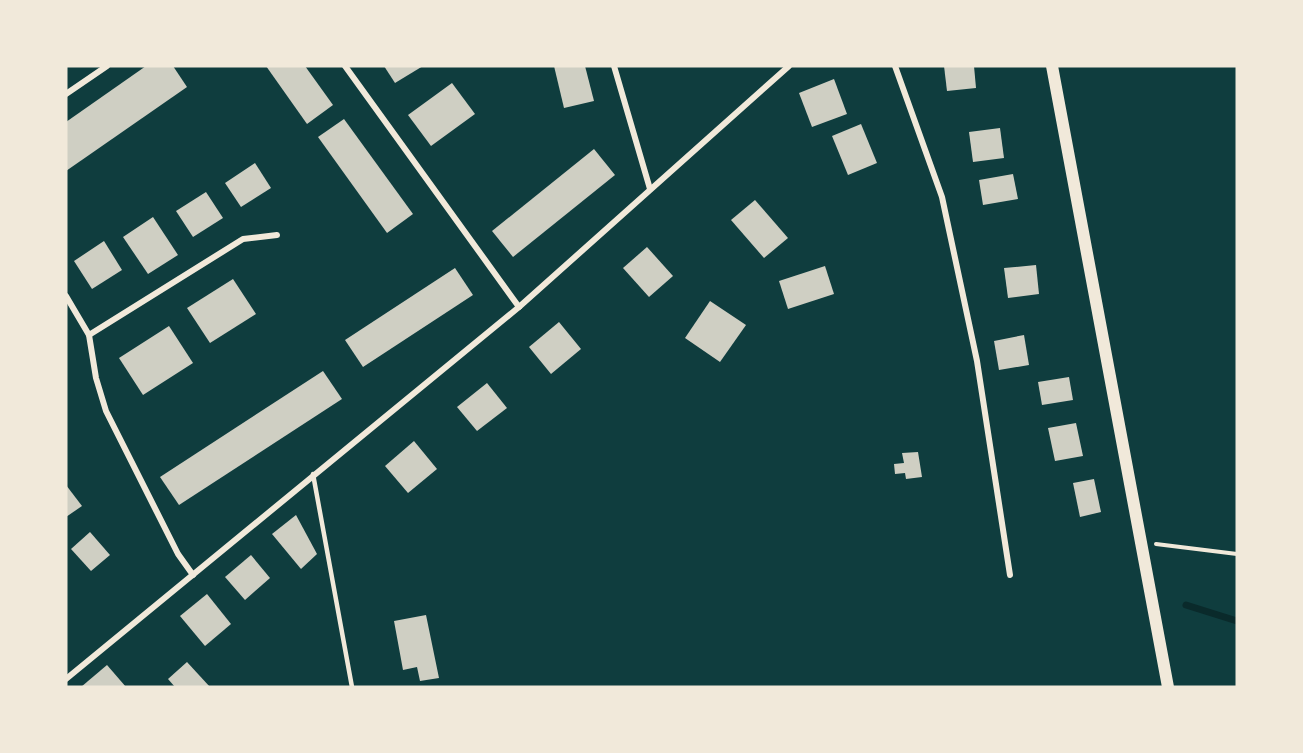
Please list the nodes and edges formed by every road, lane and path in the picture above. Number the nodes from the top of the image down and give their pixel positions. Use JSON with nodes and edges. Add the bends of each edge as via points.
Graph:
{"nodes":[{"id":1,"x":107,"y":66,"type":"edge"},
{"id":2,"x":345,"y":66,"type":"edge"},
{"id":3,"x":614,"y":66,"type":"edge"},
{"id":4,"x":789,"y":66,"type":"edge"},
{"id":5,"x":895,"y":66,"type":"edge"},
{"id":6,"x":1052,"y":66,"type":"edge"},
{"id":7,"x":66,"y":94,"type":"edge"},
{"id":8,"x":650,"y":189,"type":"junction"},
{"id":9,"x":277,"y":235,"type":"dead end"},
{"id":10,"x":66,"y":296,"type":"edge"},
{"id":11,"x":519,"y":307,"type":"junction"},
{"id":12,"x":89,"y":335,"type":"junction"},
{"id":13,"x":313,"y":474,"type":"junction"},
{"id":14,"x":1141,"y":543,"type":"junction"},
{"id":15,"x":1237,"y":554,"type":"edge"},
{"id":16,"x":193,"y":575,"type":"junction"},
{"id":17,"x":1010,"y":575,"type":"dead end"},
{"id":18,"x":66,"y":679,"type":"edge"},
{"id":19,"x":352,"y":687,"type":"edge"},
{"id":20,"x":1168,"y":687,"type":"edge"}],
"edges":[{"from":1,"to":7,"type":"street"},
{"from":2,"to":11,"type":"street"},
{"from":3,"to":8,"type":"street"},
{"from":4,"to":8,"type":"street"},
{"from":5,"to":17,"type":"street","via":[[942,197],[977,361]]},
{"from":6,"to":14,"type":"main road"},
{"from":8,"to":11,"type":"street"},
{"from":9,"to":12,"type":"street","via":[[243,239]]},
{"from":10,"to":12,"type":"street"},
{"from":11,"to":13,"type":"street"},
{"from":12,"to":16,"type":"street","via":[[106,411],[178,554]]},
{"from":13,"to":16,"type":"street"},
{"from":13,"to":19,"type":"lane"},
{"from":14,"to":15,"type":"path"},
{"from":14,"to":20,"type":"main road"},
{"from":16,"to":18,"type":"street"}]}
